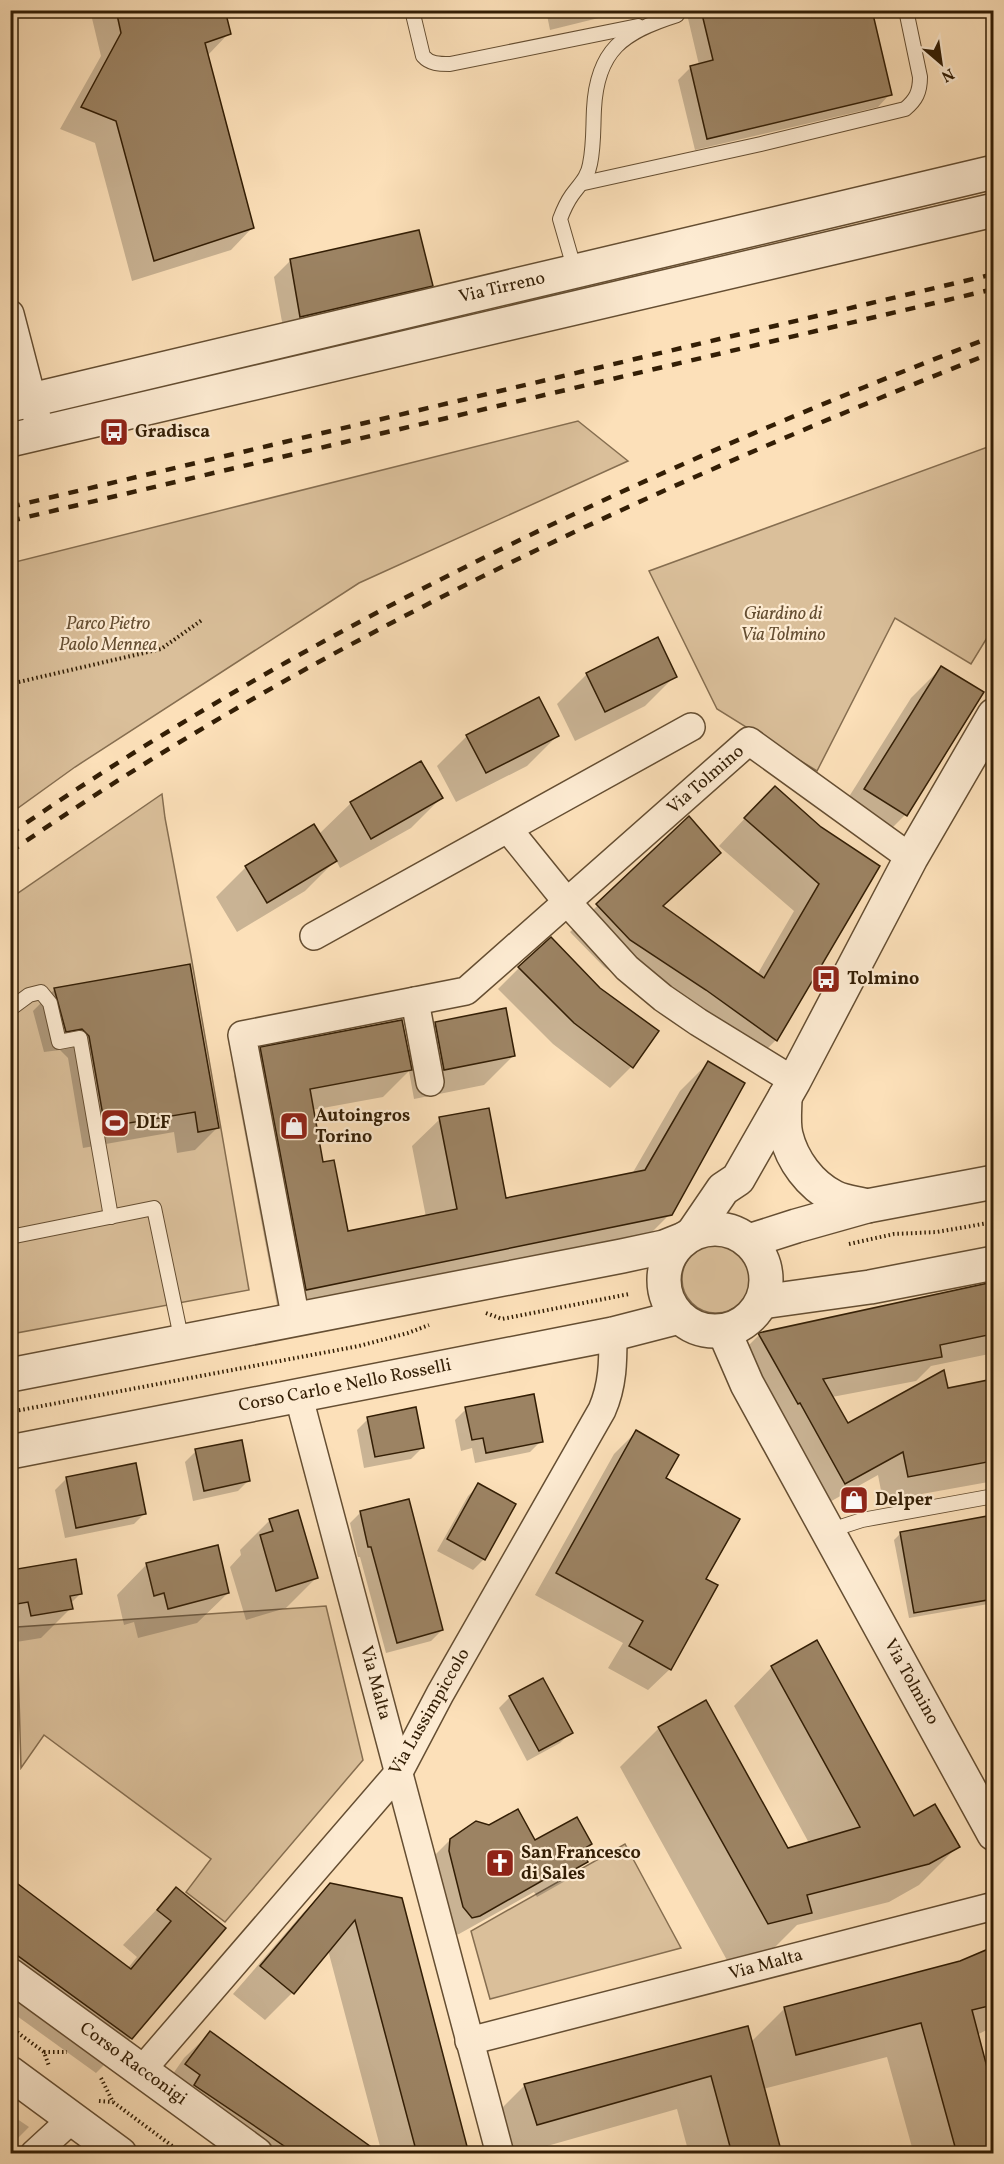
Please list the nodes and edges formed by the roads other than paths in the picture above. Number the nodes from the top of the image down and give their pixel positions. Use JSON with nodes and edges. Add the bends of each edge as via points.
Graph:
{"nodes":[{"id":1,"x":412,"y":10,"type":"edge"},
{"id":2,"x":906,"y":10,"type":"edge"},
{"id":3,"x":677,"y":15,"type":"dead end"},
{"id":4,"x":652,"y":23,"type":"junction"},
{"id":5,"x":993,"y":172,"type":"edge"},
{"id":6,"x":584,"y":183,"type":"junction"},
{"id":7,"x":993,"y":210,"type":"edge"},
{"id":8,"x":575,"y":271,"type":"junction"},
{"id":9,"x":10,"y":314,"type":"edge"},
{"id":10,"x":22,"y":402,"type":"edge"},
{"id":11,"x":26,"y":436,"type":"edge"},
{"id":12,"x":993,"y":715,"type":"edge"},
{"id":13,"x":691,"y":727,"type":"dead end"},
{"id":14,"x":508,"y":829,"type":"junction"},
{"id":15,"x":910,"y":858,"type":"junction"},
{"id":16,"x":567,"y":902,"type":"junction"},
{"id":17,"x":314,"y":936,"type":"dead end"},
{"id":18,"x":415,"y":1001,"type":"junction"},
{"id":19,"x":10,"y":1009,"type":"edge"},
{"id":20,"x":430,"y":1082,"type":"dead end"},
{"id":21,"x":790,"y":1089,"type":"junction"},
{"id":22,"x":738,"y":1179,"type":"junction"},
{"id":23,"x":993,"y":1182,"type":"edge"},
{"id":24,"x":867,"y":1206,"type":"junction"},
{"id":25,"x":111,"y":1217,"type":"junction"},
{"id":26,"x":689,"y":1236,"type":"junction"},
{"id":27,"x":10,"y":1237,"type":"edge"},
{"id":28,"x":747,"y":1239,"type":"junction"},
{"id":29,"x":993,"y":1263,"type":"edge"},
{"id":30,"x":762,"y":1302,"type":"junction"},
{"id":31,"x":679,"y":1317,"type":"junction"},
{"id":32,"x":296,"y":1320,"type":"junction"},
{"id":33,"x":724,"y":1331,"type":"junction"},
{"id":34,"x":612,"y":1334,"type":"junction"},
{"id":35,"x":182,"y":1342,"type":"junction"},
{"id":36,"x":10,"y":1375,"type":"edge"},
{"id":37,"x":298,"y":1394,"type":"junction"},
{"id":38,"x":10,"y":1452,"type":"edge"},
{"id":39,"x":993,"y":1496,"type":"edge"},
{"id":40,"x":828,"y":1531,"type":"junction"},
{"id":41,"x":399,"y":1772,"type":"junction"},
{"id":42,"x":993,"y":1834,"type":"edge"},
{"id":43,"x":993,"y":1906,"type":"edge"},
{"id":44,"x":10,"y":1975,"type":"edge"},
{"id":45,"x":469,"y":2041,"type":"junction"},
{"id":46,"x":142,"y":2070,"type":"junction"},
{"id":47,"x":10,"y":2073,"type":"edge"},
{"id":48,"x":72,"y":2119,"type":"junction"},
{"id":49,"x":34,"y":2154,"type":"edge"},
{"id":50,"x":120,"y":2154,"type":"edge"},
{"id":51,"x":256,"y":2154,"type":"edge"},
{"id":52,"x":500,"y":2154,"type":"edge"}],
"edges":[{"from":1,"to":4,"type":"lane","via":[[423,56],[440,64]]},
{"from":2,"to":6,"type":"lane","via":[[920,86],[916,98],[905,109]]},
{"from":3,"to":4,"type":"lane"},
{"from":4,"to":6,"type":"lane","via":[[622,39],[604,61],[597,81],[590,165]]},
{"from":5,"to":8,"type":"street","name":"Via Tirreno"},
{"from":6,"to":8,"type":"lane","via":[[573,194],[560,219]]},
{"from":7,"to":11,"type":"street","name":"Via Tirreno"},
{"from":8,"to":10,"type":"street","name":"Via Tirreno"},
{"from":9,"to":10,"type":"street"},
{"from":10,"to":11,"type":"street"},
{"from":12,"to":15,"type":"street"},
{"from":13,"to":14,"type":"street"},
{"from":14,"to":16,"type":"street"},
{"from":14,"to":17,"type":"street"},
{"from":15,"to":16,"type":"street","name":"Via Tolmino","via":[[749,741]]},
{"from":15,"to":21,"type":"street"},
{"from":16,"to":18,"type":"street","via":[[465,991]]},
{"from":16,"to":21,"type":"street","via":[[627,968]]},
{"from":18,"to":20,"type":"street"},
{"from":18,"to":32,"type":"street","via":[[242,1035]]},
{"from":19,"to":25,"type":"lane","via":[[29,995],[41,992],[50,1002],[59,1042],[80,1038]]},
{"from":21,"to":22,"type":"street"},
{"from":21,"to":24,"type":"street","via":[[785,1133],[802,1169],[835,1197]]},
{"from":22,"to":26,"type":"street","via":[[723,1189]]},
{"from":22,"to":28,"type":"street","via":[[739,1214]]},
{"from":23,"to":24,"type":"street"},
{"from":24,"to":28,"type":"street"},
{"from":25,"to":27,"type":"lane"},
{"from":25,"to":35,"type":"lane","via":[[154,1208]]},
{"from":26,"to":28,"type":"street","via":[[715,1228]]},
{"from":26,"to":31,"type":"street","via":[[670,1256],[663,1281],[665,1294]]},
{"from":26,"to":32,"type":"street","via":[[664,1247],[622,1256]]},
{"from":28,"to":30,"type":"street","via":[[766,1269],[767,1286]]},
{"from":29,"to":30,"type":"street","via":[[870,1287]]},
{"from":30,"to":33,"type":"street","via":[[747,1321]]},
{"from":31,"to":33,"type":"street","via":[[700,1330]]},
{"from":31,"to":34,"type":"street","name":"Corso Carlo e Nello Rosselli"},
{"from":32,"to":35,"type":"street"},
{"from":33,"to":40,"type":"street","name":"Via Tolmino","via":[[747,1384]]},
{"from":34,"to":37,"type":"street","name":"Corso Carlo e Nello Rosselli"},
{"from":34,"to":41,"type":"street","name":"Via Lussimpiccolo","via":[[613,1367],[602,1410]]},
{"from":35,"to":36,"type":"street"},
{"from":37,"to":38,"type":"street","name":"Corso Carlo e Nello Rosselli"},
{"from":37,"to":41,"type":"street","name":"Via Malta"},
{"from":39,"to":40,"type":"lane","via":[[862,1520]]},
{"from":40,"to":42,"type":"street","name":"Via Tolmino"},
{"from":41,"to":45,"type":"street","name":"Via Malta"},
{"from":41,"to":46,"type":"street","name":"Via Lussimpiccolo"},
{"from":43,"to":45,"type":"street","name":"Via Malta"},
{"from":44,"to":46,"type":"street","name":"Corso Racconigi"},
{"from":45,"to":52,"type":"street","name":"Via Malta"},
{"from":46,"to":51,"type":"street","name":"Corso Racconigi"},
{"from":47,"to":48,"type":"street"},
{"from":48,"to":49,"type":"street"},
{"from":48,"to":50,"type":"street"}]}
